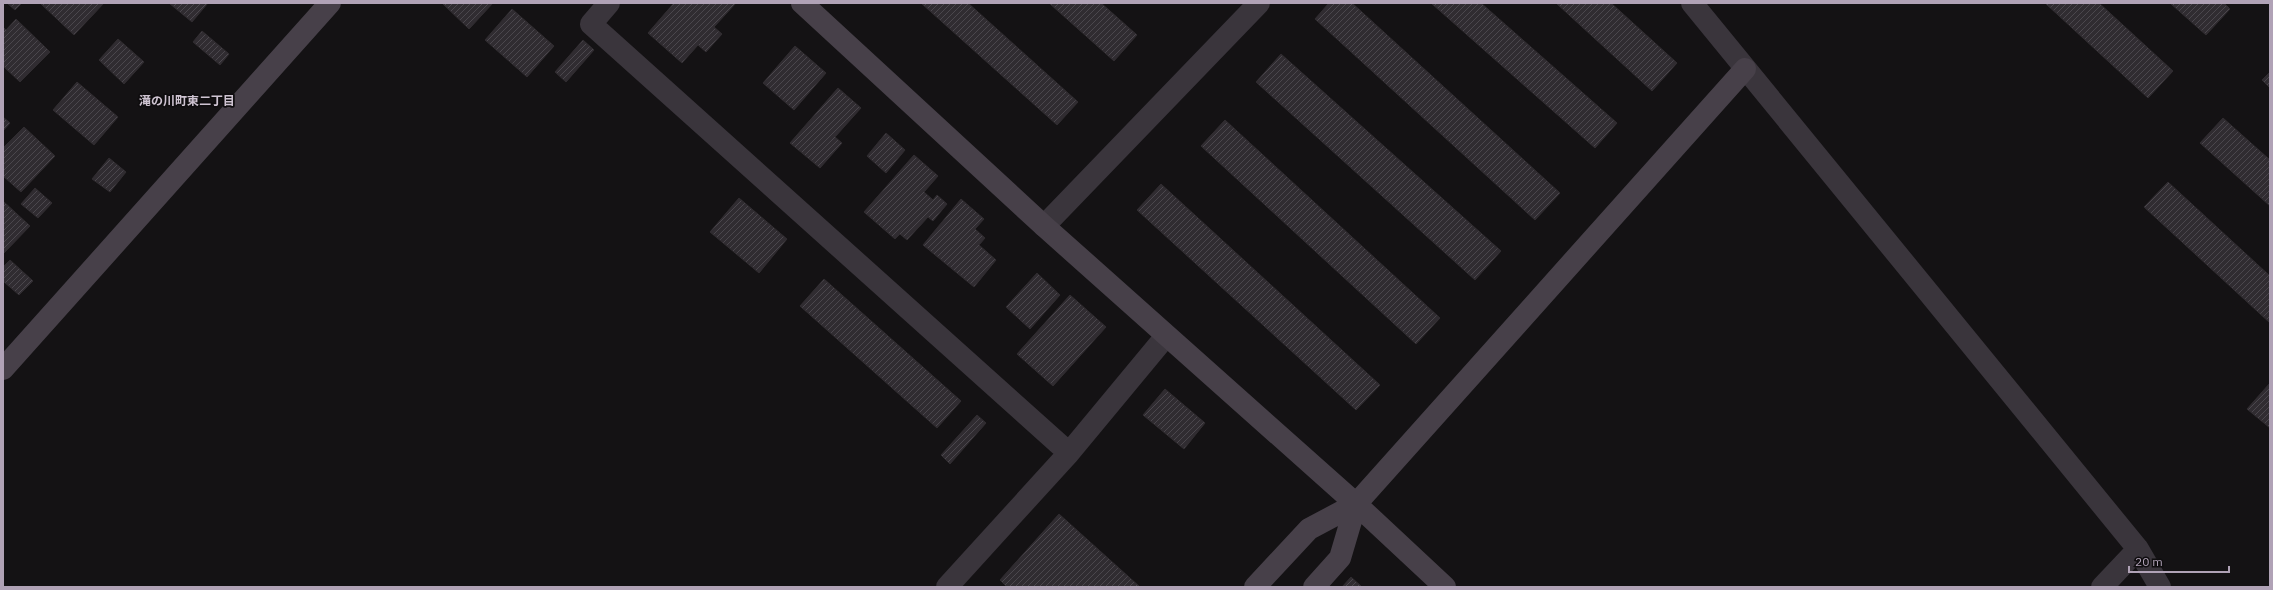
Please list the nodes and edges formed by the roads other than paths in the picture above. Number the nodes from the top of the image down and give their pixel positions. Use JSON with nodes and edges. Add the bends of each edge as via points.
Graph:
{"nodes":[{"id":1,"x":330,"y":3,"type":"edge"},
{"id":2,"x":609,"y":3,"type":"edge"},
{"id":3,"x":802,"y":3,"type":"edge"},
{"id":4,"x":1259,"y":3,"type":"edge"},
{"id":5,"x":1692,"y":3,"type":"edge"},
{"id":6,"x":1745,"y":69,"type":"junction"},
{"id":7,"x":1044,"y":226,"type":"junction"},
{"id":8,"x":1166,"y":336,"type":"junction"},
{"id":9,"x":3,"y":369,"type":"edge"},
{"id":10,"x":1069,"y":453,"type":"junction"},
{"id":11,"x":1356,"y":504,"type":"junction"},
{"id":12,"x":2138,"y":549,"type":"junction"},
{"id":13,"x":947,"y":587,"type":"edge"},
{"id":14,"x":1255,"y":587,"type":"edge"},
{"id":15,"x":1314,"y":587,"type":"edge"},
{"id":16,"x":1445,"y":587,"type":"edge"},
{"id":17,"x":2102,"y":587,"type":"edge"},
{"id":18,"x":2160,"y":587,"type":"edge"}],
"edges":[{"from":1,"to":9,"type":"street"},
{"from":2,"to":10,"type":"street","via":[[591,24]]},
{"from":3,"to":7,"type":"street"},
{"from":4,"to":7,"type":"street"},
{"from":5,"to":6,"type":"street"},
{"from":6,"to":11,"type":"street"},
{"from":6,"to":12,"type":"street"},
{"from":7,"to":8,"type":"street"},
{"from":8,"to":10,"type":"street"},
{"from":8,"to":11,"type":"street"},
{"from":10,"to":13,"type":"street"},
{"from":11,"to":14,"type":"street","via":[[1310,529]]},
{"from":11,"to":15,"type":"street","via":[[1340,558]]},
{"from":11,"to":16,"type":"street"},
{"from":12,"to":17,"type":"street"},
{"from":12,"to":18,"type":"street"}]}
